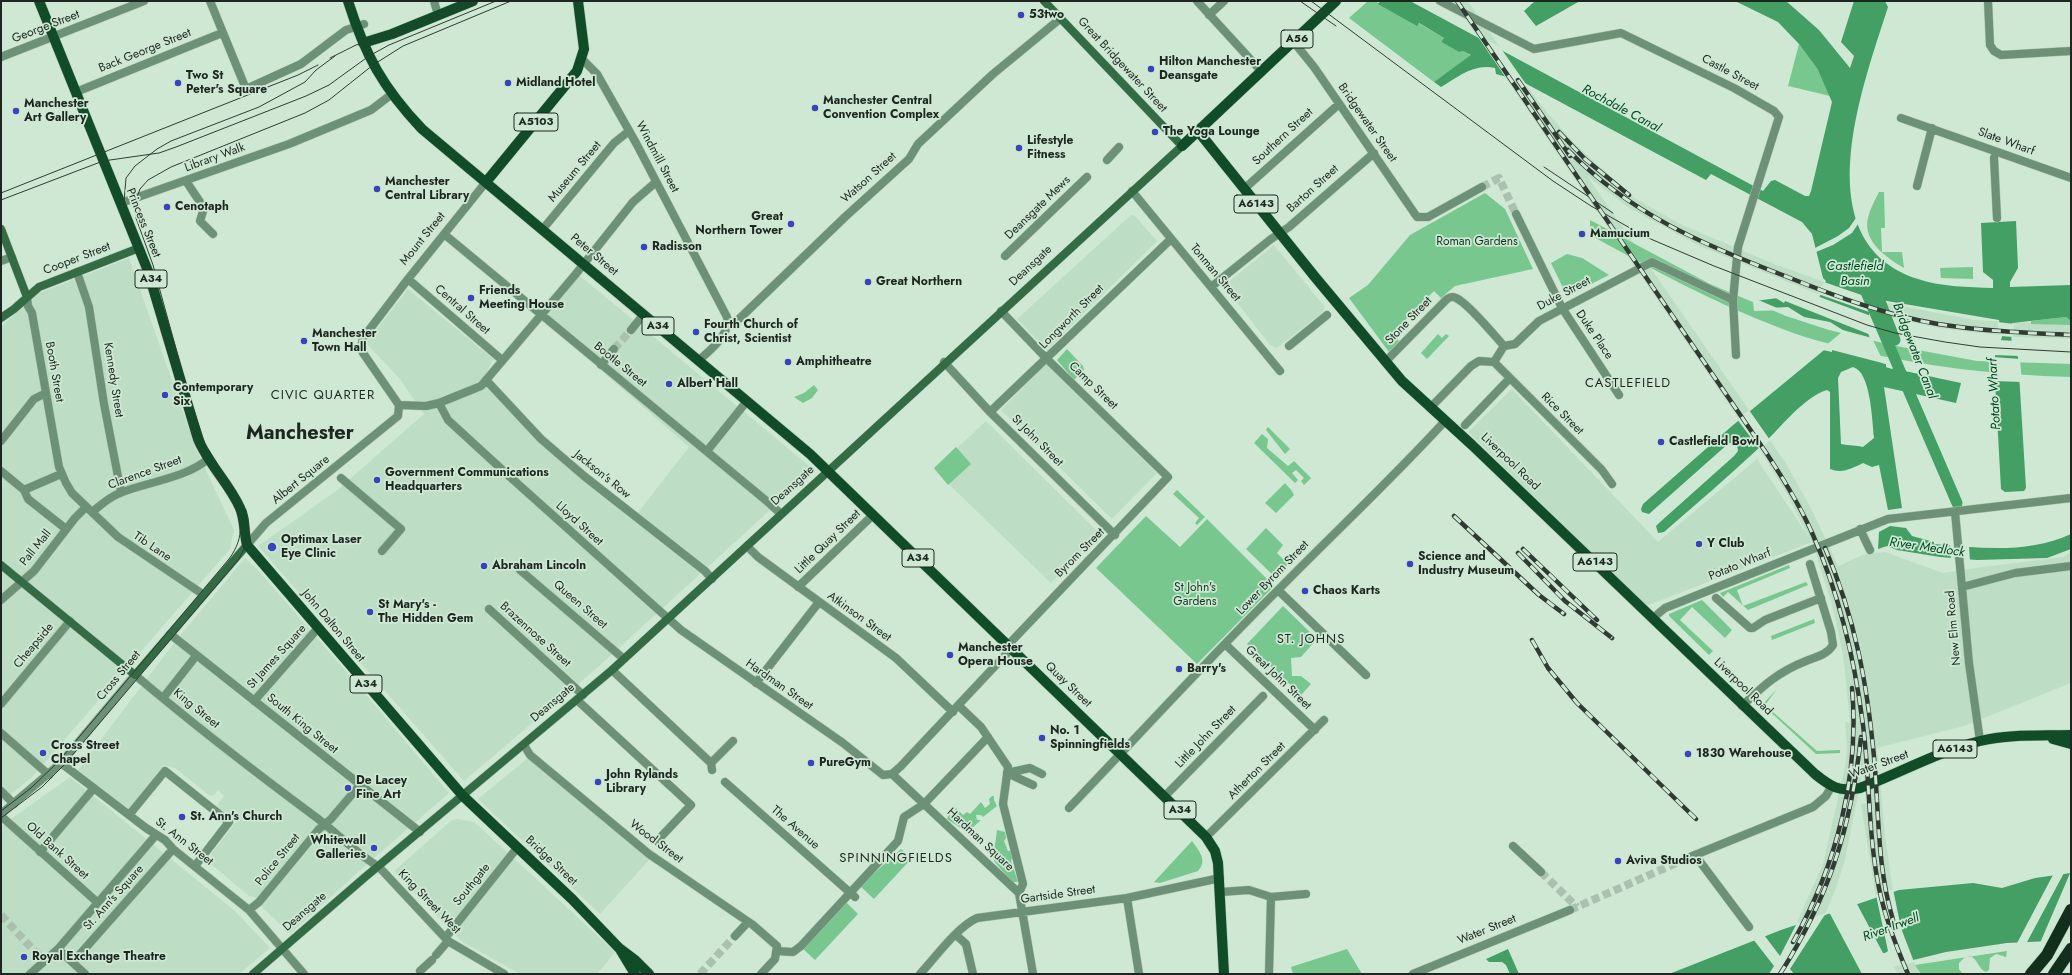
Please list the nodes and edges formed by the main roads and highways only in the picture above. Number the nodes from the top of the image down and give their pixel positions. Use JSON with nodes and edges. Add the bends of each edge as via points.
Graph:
{"nodes":[{"id":1,"x":39,"y":1,"type":"edge"},
{"id":2,"x":348,"y":1,"type":"edge"},
{"id":3,"x":473,"y":1,"type":"edge"},
{"id":4,"x":578,"y":1,"type":"edge"},
{"id":5,"x":1336,"y":1,"type":"edge"},
{"id":6,"x":363,"y":43,"type":"junction"},
{"id":7,"x":1198,"y":131,"type":"junction"},
{"id":8,"x":1182,"y":146,"type":"road end"},
{"id":9,"x":486,"y":182,"type":"junction"},
{"id":10,"x":828,"y":471,"type":"joint"},
{"id":11,"x":247,"y":545,"type":"joint"},
{"id":12,"x":2071,"y":735,"type":"edge"},
{"id":13,"x":2043,"y":736,"type":"junction"},
{"id":14,"x":2071,"y":744,"type":"edge"},
{"id":15,"x":1831,"y":787,"type":"joint"},
{"id":16,"x":462,"y":796,"type":"joint"},
{"id":17,"x":2071,"y":910,"type":"edge"},
{"id":18,"x":619,"y":948,"type":"junction"},
{"id":19,"x":2071,"y":949,"type":"edge"},
{"id":20,"x":635,"y":974,"type":"edge"},
{"id":21,"x":649,"y":974,"type":"edge"},
{"id":22,"x":1224,"y":974,"type":"edge"},
{"id":23,"x":2031,"y":974,"type":"edge"},
{"id":24,"x":2054,"y":974,"type":"edge"}],
"edges":[{"from":1,"to":11,"type":"main road","name":"Princess Street","number":"A34","via":[[139,248],[161,312],[198,439],[240,509]]},
{"from":2,"to":6,"type":"main road","number":"A34","via":[[360,26]]},
{"from":3,"to":6,"type":"main road"},
{"from":4,"to":9,"type":"main road","name":"Mount Street","number":"A5103","via":[[584,49],[574,76]]},
{"from":5,"to":7,"type":"main road","name":"Deansgate","number":"A56","via":[[1291,39],[1262,72]]},
{"from":6,"to":9,"type":"main road","name":"Peter Street","number":"A34","via":[[372,65],[392,94],[422,129]]},
{"from":7,"to":8,"type":"main road","name":"Deansgate","number":"A56"},
{"from":7,"to":15,"type":"main road","name":"Liverpool Road","number":"A6143","via":[[1385,362],[1742,706]]},
{"from":9,"to":10,"type":"main road","name":"Peter Street","number":"A34"},
{"from":10,"to":22,"type":"main road","name":"Quay Street","number":"A34","via":[[1206,837],[1215,851],[1220,878]]},
{"from":11,"to":16,"type":"main road","name":"John Dalton Street","number":"A34"},
{"from":12,"to":13,"type":"main road","name":"Water Street","number":"A6143"},
{"from":13,"to":14,"type":"main road","name":"Water Street","number":"A6143"},
{"from":13,"to":15,"type":"main road","name":"Water Street","number":"A6143","via":[[2015,735],[1980,741],[1954,749],[1860,788]]},
{"from":16,"to":18,"type":"main road","name":"Bridge Street","number":"A34","via":[[572,899]]},
{"from":17,"to":23,"type":"highway","via":[[2064,927],[2040,965]]},
{"from":18,"to":20,"type":"main road","name":"Bridge Street","number":"A34"},
{"from":18,"to":21,"type":"main road","name":"Bridge Street","number":"A34"},
{"from":19,"to":24,"type":"highway"}]}
